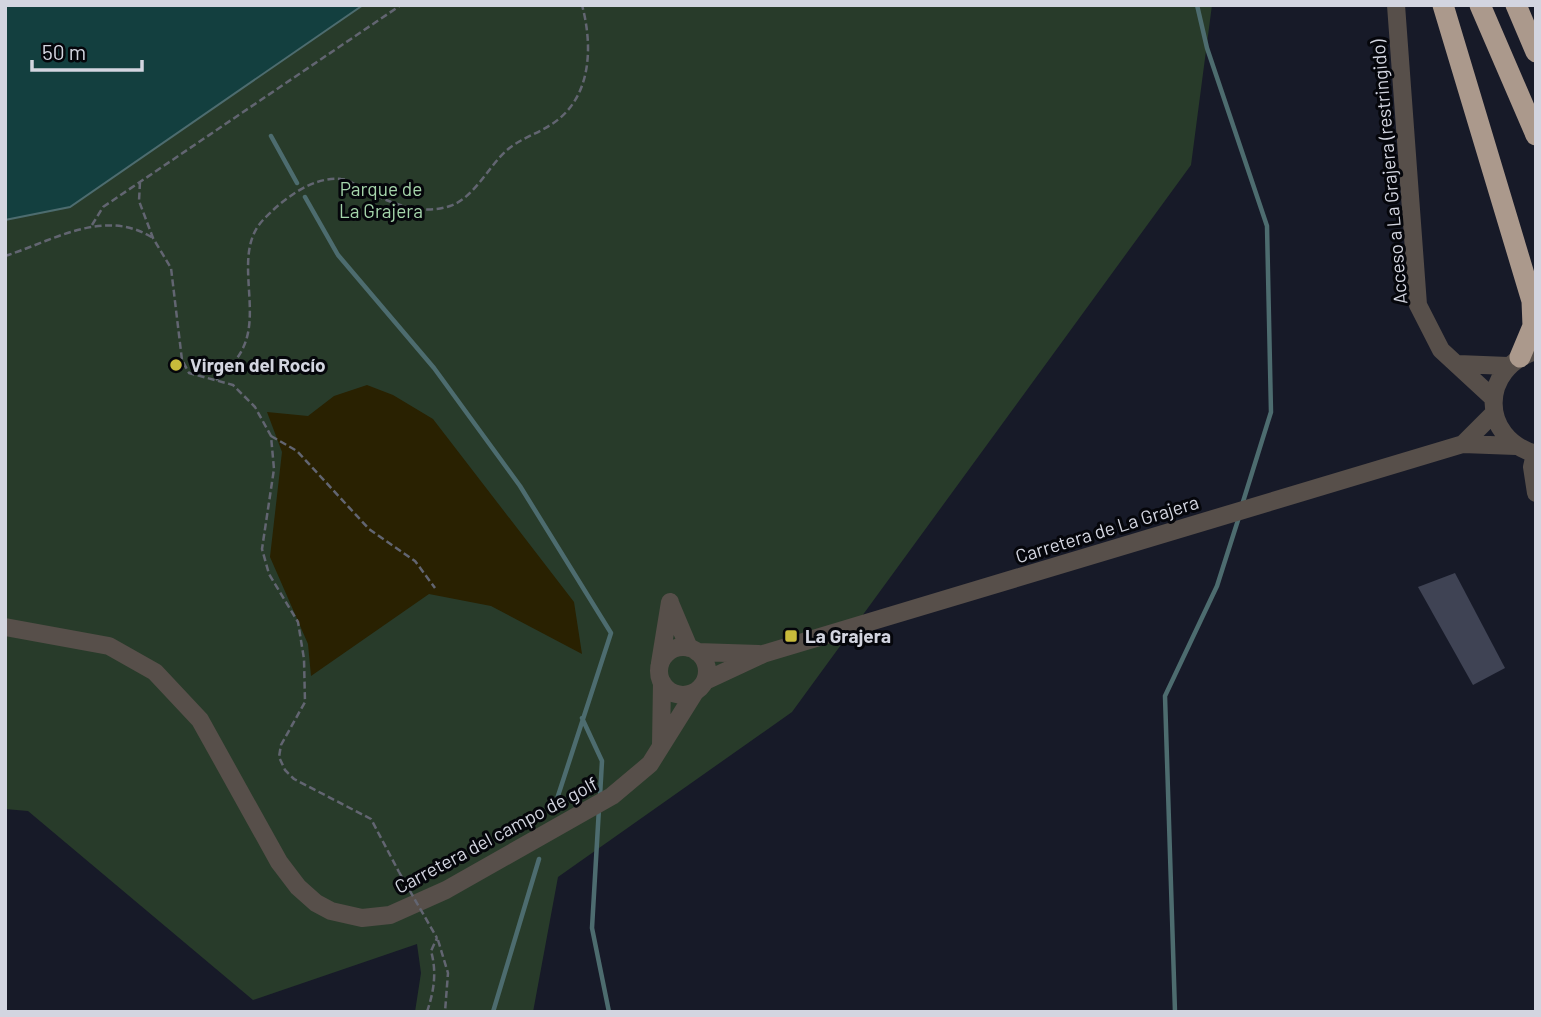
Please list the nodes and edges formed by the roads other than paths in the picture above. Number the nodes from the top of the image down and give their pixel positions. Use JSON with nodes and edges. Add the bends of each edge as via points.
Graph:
{"nodes":[{"id":1,"x":1396,"y":5,"type":"edge"},
{"id":2,"x":1443,"y":5,"type":"edge"},
{"id":3,"x":1480,"y":5,"type":"edge"},
{"id":4,"x":1516,"y":5,"type":"edge"},
{"id":5,"x":1536,"y":52,"type":"edge"},
{"id":6,"x":1536,"y":135,"type":"edge"},
{"id":7,"x":1521,"y":358,"type":"edge"},
{"id":8,"x":1458,"y":364,"type":"junction"},
{"id":9,"x":1494,"y":406,"type":"junction"},
{"id":10,"x":1463,"y":444,"type":"junction"},
{"id":11,"x":1516,"y":446,"type":"junction"},
{"id":12,"x":1535,"y":454,"type":"edge"},
{"id":13,"x":1536,"y":493,"type":"edge"},
{"id":14,"x":5,"y":627,"type":"edge"},
{"id":15,"x":693,"y":650,"type":"junction"},
{"id":16,"x":763,"y":654,"type":"junction"},
{"id":17,"x":660,"y":663,"type":"junction"},
{"id":18,"x":662,"y":682,"type":"junction"},
{"id":19,"x":700,"y":686,"type":"junction"},
{"id":20,"x":661,"y":748,"type":"junction"}],
"edges":[{"from":1,"to":8,"type":"street","name":"Acceso a La Grajera (restringido)","via":[[1418,304],[1441,350]]},
{"from":2,"to":7,"type":"highway","via":[[1531,301],[1532,326]]},
{"from":3,"to":6,"type":"highway"},
{"from":4,"to":5,"type":"highway"},
{"from":7,"to":8,"type":"street"},
{"from":7,"to":9,"type":"street","via":[[1496,386]]},
{"from":8,"to":9,"type":"street","name":"Acceso a La Grajera (restringido)"},
{"from":9,"to":10,"type":"street","name":"Carretera de La Grajera"},
{"from":9,"to":11,"type":"street","name":"Acceso a La Grajera (restringido)","via":[[1498,426]]},
{"from":10,"to":11,"type":"street","name":"Carretera de La Grajera"},
{"from":10,"to":16,"type":"street","name":"Carretera de La Grajera"},
{"from":11,"to":12,"type":"street"},
{"from":12,"to":13,"type":"street"},
{"from":14,"to":20,"type":"street","name":"Carretera del campo de golf","via":[[109,646],[155,672],[200,720],[279,862],[298,887],[316,903],[346,916],[390,915],[446,890],[612,796],[634,780]]},
{"from":15,"to":16,"type":"street","name":"Carretera de La Grajera"},
{"from":15,"to":17,"type":"street","via":[[674,649]]},
{"from":15,"to":17,"type":"street","via":[[670,602]]},
{"from":15,"to":19,"type":"street","via":[[706,665]]},
{"from":16,"to":19,"type":"street","name":"Carretera de La Grajera"},
{"from":17,"to":18,"type":"street"},
{"from":18,"to":19,"type":"street","via":[[673,692]]},
{"from":18,"to":20,"type":"street"},
{"from":19,"to":20,"type":"street","name":"Carretera del campo de golf"}]}
